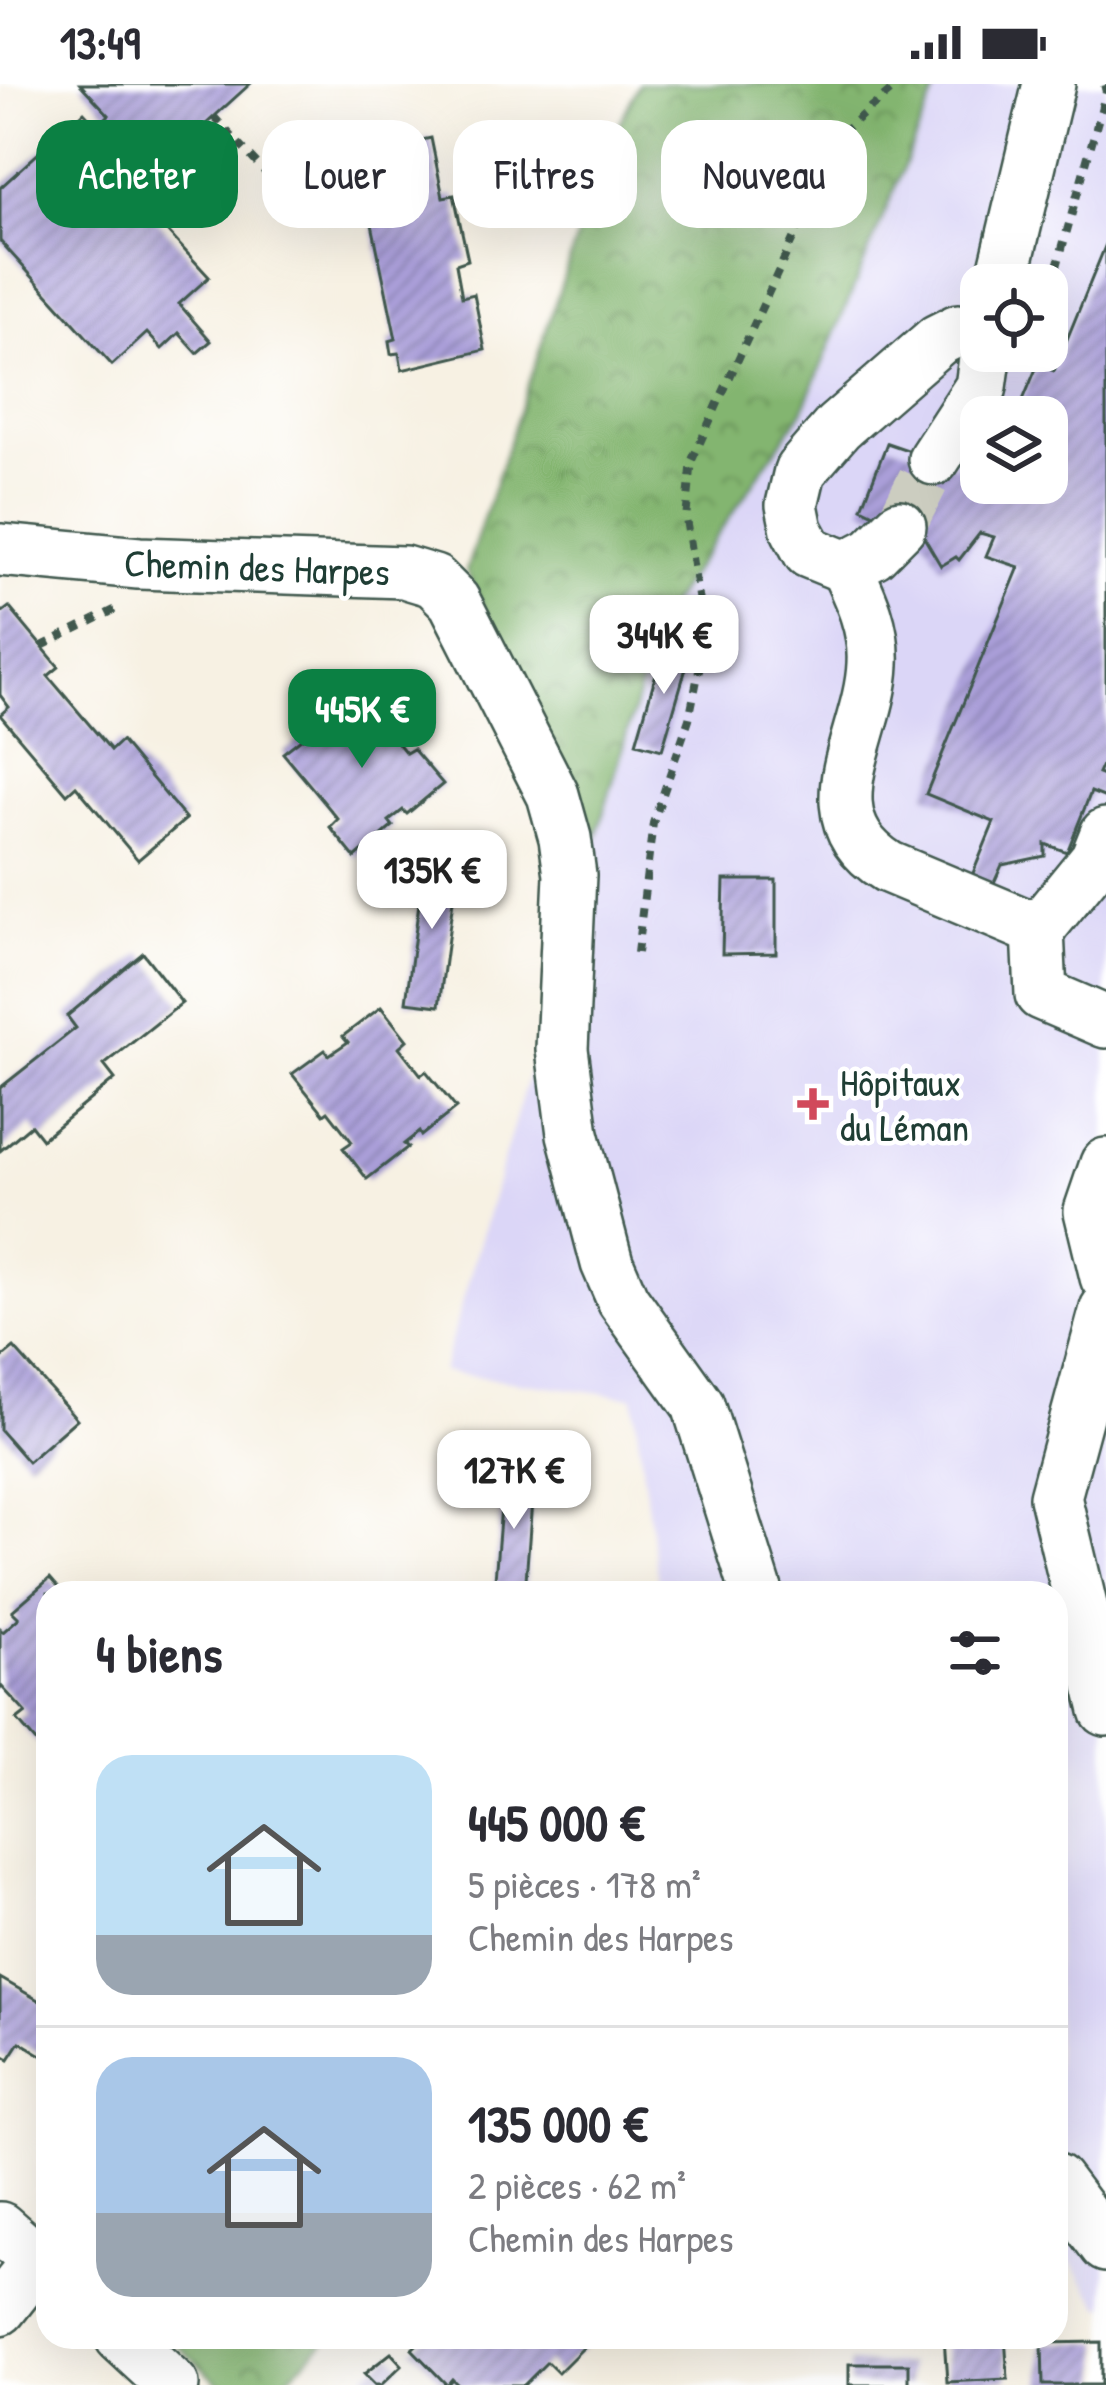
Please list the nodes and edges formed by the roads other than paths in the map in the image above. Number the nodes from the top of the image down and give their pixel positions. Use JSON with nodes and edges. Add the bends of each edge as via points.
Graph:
{"nodes":[{"id":1,"x":1049,"y":84,"type":"edge"},
{"id":2,"x":1006,"y":264,"type":"edge"},
{"id":3,"x":960,"y":330,"type":"edge"},
{"id":4,"x":983,"y":372,"type":"edge"},
{"id":5,"x":934,"y":459,"type":"tunnel mouth"},
{"id":6,"x":899,"y":526,"type":"tunnel mouth"},
{"id":7,"x":0,"y":550,"type":"edge"},
{"id":8,"x":846,"y":568,"type":"junction"},
{"id":9,"x":1106,"y":834,"type":"edge"},
{"id":10,"x":1039,"y":930,"type":"junction"},
{"id":11,"x":1106,"y":1022,"type":"edge"},
{"id":12,"x":1106,"y":1164,"type":"edge"},
{"id":13,"x":1106,"y":1277,"type":"edge"},
{"id":14,"x":1106,"y":1309,"type":"edge"},
{"id":15,"x":753,"y":1581,"type":"edge"},
{"id":16,"x":1106,"y":1710,"type":"edge"},
{"id":17,"x":1068,"y":2196,"type":"edge"},
{"id":18,"x":0,"y":2228,"type":"edge"},
{"id":19,"x":1099,"y":2236,"type":"edge"},
{"id":20,"x":36,"y":2260,"type":"edge"},
{"id":21,"x":36,"y":2273,"type":"edge"},
{"id":22,"x":0,"y":2309,"type":"edge"}],
"edges":[{"from":1,"to":2,"type":"street"},
{"from":3,"to":8,"type":"street","via":[[938,340],[838,427],[800,471],[791,505],[797,530],[809,552]]},
{"from":4,"to":5,"type":"street"},
{"from":6,"to":8,"type":"street"},
{"from":7,"to":15,"type":"street","name":"Chemin des Harpes","via":[[140,580],[404,572],[434,581],[454,601],[553,795],[565,838],[562,1049],[573,1134],[607,1263],[623,1300],[698,1405]]},
{"from":8,"to":10,"type":"street","via":[[873,644],[844,794],[852,831],[888,867]]},
{"from":9,"to":10,"type":"street","via":[[1096,859]]},
{"from":10,"to":11,"type":"street","via":[[1041,994]]},
{"from":12,"to":13,"type":"street","via":[[1090,1211]]},
{"from":14,"to":16,"type":"street","via":[[1055,1497]]},
{"from":17,"to":19,"type":"street"},
{"from":18,"to":20,"type":"street"},
{"from":21,"to":22,"type":"street"}]}
